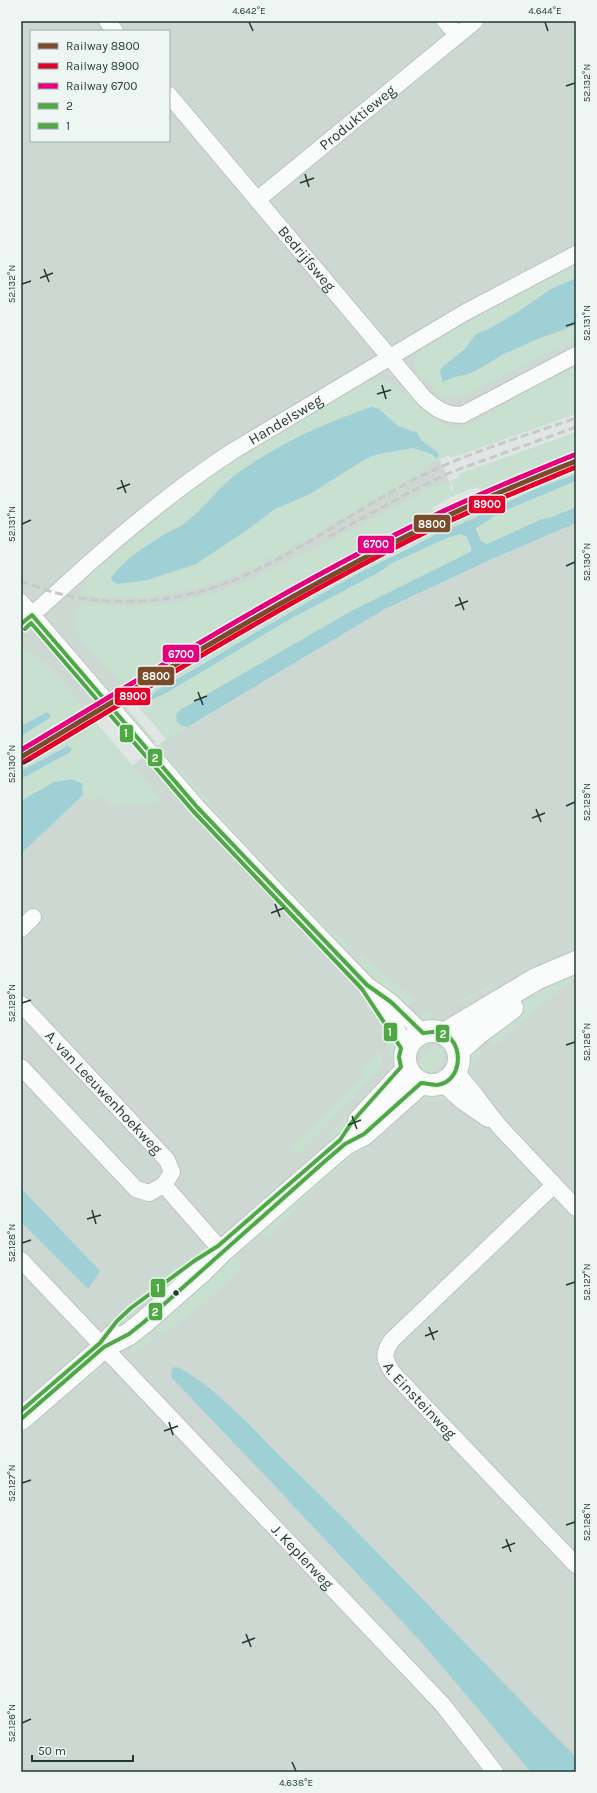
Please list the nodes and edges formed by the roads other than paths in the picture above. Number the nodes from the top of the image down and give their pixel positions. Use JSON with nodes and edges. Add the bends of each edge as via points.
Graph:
{"nodes":[{"id":1,"x":107,"y":21,"type":"edge"},
{"id":2,"x":445,"y":21,"type":"edge"},
{"id":3,"x":475,"y":21,"type":"edge"},
{"id":4,"x":115,"y":30,"type":"edge"},
{"id":5,"x":458,"y":35,"type":"junction"},
{"id":6,"x":170,"y":96,"type":"edge"},
{"id":7,"x":257,"y":200,"type":"junction"},
{"id":8,"x":576,"y":254,"type":"edge"},
{"id":9,"x":576,"y":355,"type":"edge"},
{"id":10,"x":391,"y":358,"type":"junction"},
{"id":11,"x":21,"y":602,"type":"edge"},
{"id":12,"x":27,"y":620,"type":"edge"},
{"id":13,"x":33,"y":917,"type":"dead end"},
{"id":14,"x":21,"y":929,"type":"edge"},
{"id":15,"x":571,"y":964,"type":"edge"},
{"id":16,"x":367,"y":985,"type":"junction"},
{"id":17,"x":21,"y":1004,"type":"edge"},
{"id":18,"x":425,"y":1038,"type":"junction"},
{"id":19,"x":21,"y":1067,"type":"edge"},
{"id":20,"x":437,"y":1072,"type":"junction"},
{"id":21,"x":164,"y":1185,"type":"junction"},
{"id":22,"x":554,"y":1185,"type":"junction"},
{"id":23,"x":576,"y":1208,"type":"edge"},
{"id":24,"x":222,"y":1251,"type":"junction"},
{"id":25,"x":21,"y":1260,"type":"edge"},
{"id":26,"x":104,"y":1347,"type":"junction"},
{"id":27,"x":21,"y":1419,"type":"edge"},
{"id":28,"x":576,"y":1565,"type":"edge"},
{"id":29,"x":496,"y":1772,"type":"edge"}],
"edges":[{"from":1,"to":4,"type":"street"},
{"from":2,"to":5,"type":"street"},
{"from":3,"to":5,"type":"street","name":"Produktieweg"},
{"from":5,"to":7,"type":"street","name":"Produktieweg"},
{"from":6,"to":7,"type":"street","name":"Bedrijfsweg"},
{"from":7,"to":10,"type":"street","name":"Bedrijfsweg"},
{"from":8,"to":10,"type":"street","name":"Handelsweg","via":[[464,313]]},
{"from":9,"to":10,"type":"street","name":"Bedrijfsweg","via":[[462,415],[450,415],[436,409]]},
{"from":10,"to":12,"type":"street","name":"Handelsweg","via":[[198,474],[93,559]]},
{"from":11,"to":12,"type":"street"},
{"from":12,"to":16,"type":"street","via":[[258,873]]},
{"from":13,"to":14,"type":"street"},
{"from":15,"to":18,"type":"street"},
{"from":15,"to":20,"type":"street","via":[[477,1034]]},
{"from":16,"to":18,"type":"street"},
{"from":16,"to":18,"type":"street","via":[[391,1002]]},
{"from":17,"to":21,"type":"street","name":"A. van Leeuwenhoekweg","via":[[168,1160],[172,1172]]},
{"from":18,"to":20,"type":"street","via":[[453,1041]]},
{"from":18,"to":20,"type":"street","via":[[405,1058]]},
{"from":19,"to":21,"type":"street","via":[[136,1189],[149,1193]]},
{"from":20,"to":22,"type":"street","via":[[462,1101],[498,1125]]},
{"from":20,"to":24,"type":"street","via":[[356,1126],[345,1144]]},
{"from":21,"to":24,"type":"street"},
{"from":22,"to":23,"type":"street"},
{"from":22,"to":28,"type":"street","name":"A. Einsteinweg","via":[[392,1340],[386,1348],[385,1356],[393,1373]]},
{"from":24,"to":26,"type":"street","via":[[135,1312]]},
{"from":25,"to":26,"type":"street","name":"J. Keplerweg"},
{"from":26,"to":27,"type":"street"},
{"from":26,"to":29,"type":"street","name":"J. Keplerweg","via":[[443,1705]]}]}
